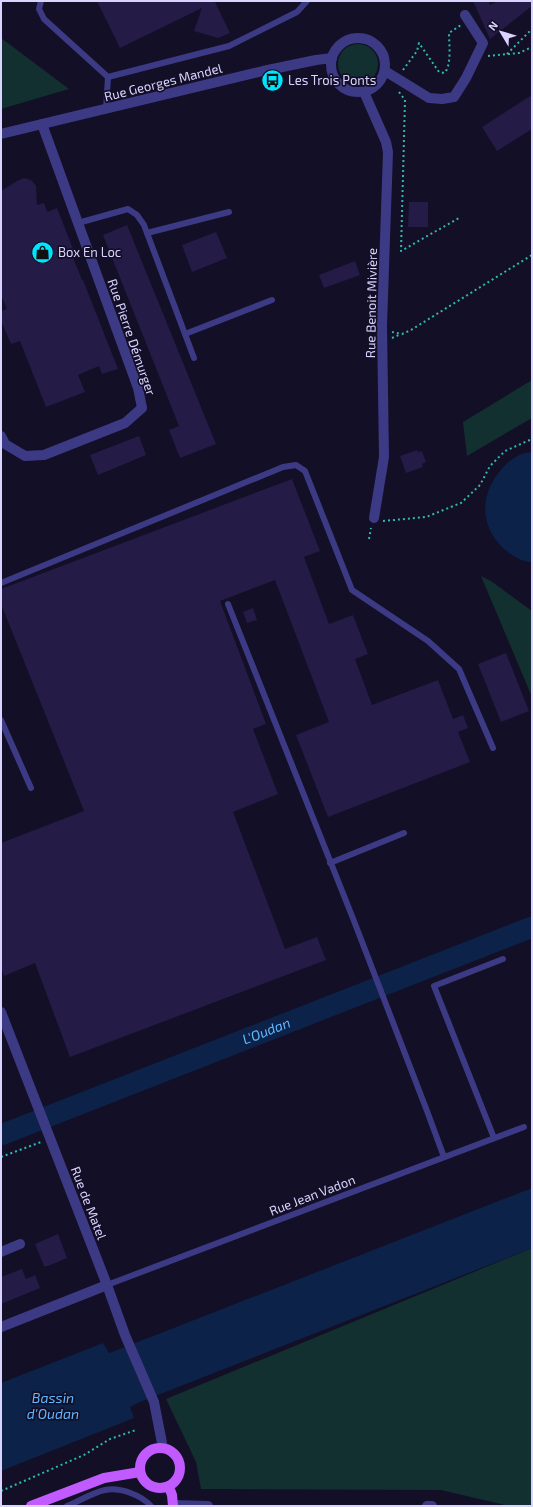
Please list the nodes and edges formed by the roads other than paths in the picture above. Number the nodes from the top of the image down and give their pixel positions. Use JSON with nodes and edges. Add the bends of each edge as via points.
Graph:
{"nodes":[{"id":1,"x":40,"y":1,"type":"edge"},
{"id":2,"x":307,"y":1,"type":"edge"},
{"id":3,"x":467,"y":18,"type":"road end"},
{"id":4,"x":332,"y":58,"type":"junction"},
{"id":5,"x":385,"y":71,"type":"junction"},
{"id":6,"x":108,"y":77,"type":"junction"},
{"id":7,"x":364,"y":92,"type":"junction"},
{"id":8,"x":106,"y":109,"type":"junction"},
{"id":9,"x":42,"y":124,"type":"junction"},
{"id":10,"x":1,"y":134,"type":"edge"},
{"id":11,"x":229,"y":212,"type":"dead end"},
{"id":12,"x":78,"y":223,"type":"junction"},
{"id":13,"x":147,"y":233,"type":"junction"},
{"id":14,"x":272,"y":300,"type":"dead end"},
{"id":15,"x":185,"y":334,"type":"junction"},
{"id":16,"x":194,"y":358,"type":"dead end"},
{"id":17,"x":1,"y":436,"type":"edge"},
{"id":18,"x":374,"y":518,"type":"dead end"},
{"id":19,"x":1,"y":583,"type":"edge"},
{"id":20,"x":228,"y":604,"type":"dead end"},
{"id":21,"x":2,"y":724,"type":"edge"},
{"id":22,"x":493,"y":748,"type":"dead end"},
{"id":23,"x":31,"y":788,"type":"dead end"},
{"id":24,"x":404,"y":833,"type":"dead end"},
{"id":25,"x":330,"y":863,"type":"junction"},
{"id":26,"x":503,"y":959,"type":"dead end"},
{"id":27,"x":1,"y":1012,"type":"edge"},
{"id":28,"x":524,"y":1127,"type":"dead end"},
{"id":29,"x":494,"y":1138,"type":"junction"},
{"id":30,"x":444,"y":1157,"type":"junction"},
{"id":31,"x":20,"y":1244,"type":"dead end"},
{"id":32,"x":1,"y":1252,"type":"edge"},
{"id":33,"x":107,"y":1285,"type":"junction"},
{"id":34,"x":1,"y":1327,"type":"edge"},
{"id":35,"x":163,"y":1448,"type":"junction"},
{"id":36,"x":140,"y":1472,"type":"junction"},
{"id":37,"x":169,"y":1487,"type":"junction"},
{"id":38,"x":42,"y":1503,"type":"edge"},
{"id":39,"x":31,"y":1506,"type":"edge"},
{"id":40,"x":67,"y":1506,"type":"edge"},
{"id":41,"x":151,"y":1506,"type":"edge"},
{"id":42,"x":173,"y":1506,"type":"edge"},
{"id":43,"x":208,"y":1506,"type":"edge"},
{"id":44,"x":427,"y":1506,"type":"edge"},
{"id":45,"x":432,"y":1506,"type":"edge"}],
"edges":[{"from":1,"to":6,"type":"lane","via":[[38,9],[44,19]]},
{"from":2,"to":6,"type":"lane","via":[[297,12],[229,46]]},
{"from":3,"to":5,"type":"street","via":[[483,43],[454,97],[429,98]]},
{"from":4,"to":5,"type":"street","via":[[342,43],[360,38],[370,40],[383,53]]},
{"from":4,"to":7,"type":"street","via":[[331,66],[336,81],[348,90]]},
{"from":4,"to":8,"type":"street","name":"Rue Georges Mandel","via":[[263,71]]},
{"from":5,"to":7,"type":"street","via":[[377,84]]},
{"from":6,"to":8,"type":"lane"},
{"from":7,"to":18,"type":"street","name":"Rue Benoit Mivière","via":[[388,152],[382,326],[384,457]]},
{"from":8,"to":9,"type":"street","name":"Rue Georges Mandel"},
{"from":9,"to":10,"type":"street","name":"Rue Georges Mandel"},
{"from":9,"to":12,"type":"street","name":"Rue Pierre Démurger"},
{"from":11,"to":13,"type":"lane"},
{"from":12,"to":13,"type":"lane","via":[[128,209],[137,215]]},
{"from":12,"to":17,"type":"street","name":"Rue Pierre Démurger","via":[[138,388],[142,408],[125,423],[44,455],[25,456],[5,444]]},
{"from":13,"to":15,"type":"lane"},
{"from":14,"to":15,"type":"lane"},
{"from":15,"to":16,"type":"lane"},
{"from":19,"to":22,"type":"lane","via":[[283,467],[296,465],[305,471],[352,590],[428,641],[459,669]]},
{"from":20,"to":25,"type":"lane"},
{"from":21,"to":23,"type":"lane"},
{"from":24,"to":25,"type":"lane"},
{"from":25,"to":30,"type":"lane"},
{"from":26,"to":29,"type":"lane","via":[[434,986]]},
{"from":27,"to":33,"type":"street","name":"Rue de Matel"},
{"from":28,"to":29,"type":"lane","name":"Rue Jean Vadon"},
{"from":29,"to":30,"type":"lane","name":"Rue Jean Vadon"},
{"from":30,"to":33,"type":"lane","name":"Rue Jean Vadon"},
{"from":31,"to":32,"type":"street"},
{"from":33,"to":34,"type":"street"},
{"from":33,"to":35,"type":"street","name":"Rue de Matel","via":[[154,1402]]},
{"from":35,"to":36,"type":"main road","via":[[154,1449],[146,1454],[141,1462]]},
{"from":35,"to":37,"type":"main road","via":[[173,1452],[180,1465],[177,1480]]},
{"from":36,"to":37,"type":"main road","via":[[151,1486]]},
{"from":36,"to":38,"type":"main road","via":[[104,1478]]},
{"from":37,"to":42,"type":"main road"},
{"from":38,"to":39,"type":"main road"},
{"from":40,"to":41,"type":"lane","via":[[105,1490],[134,1494]]},
{"from":42,"to":43,"type":"street"},
{"from":44,"to":45,"type":"street"}]}
